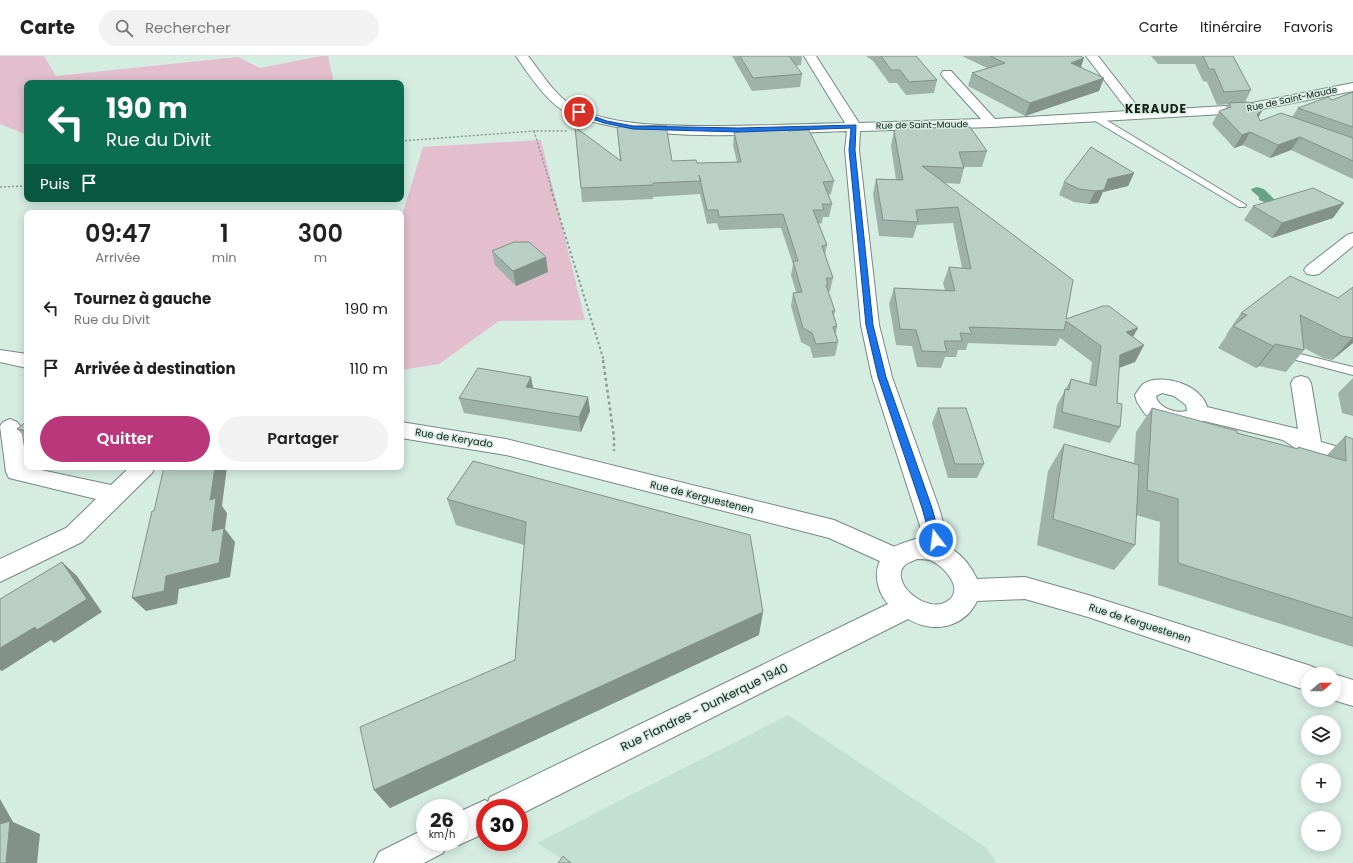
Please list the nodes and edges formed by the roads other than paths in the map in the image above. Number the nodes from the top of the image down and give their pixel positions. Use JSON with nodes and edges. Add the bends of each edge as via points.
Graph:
{"nodes":[{"id":1,"x":522,"y":56,"type":"edge"},
{"id":2,"x":810,"y":56,"type":"edge"},
{"id":3,"x":1092,"y":56,"type":"edge"},
{"id":4,"x":947,"y":74,"type":"dead end"},
{"id":5,"x":1353,"y":87,"type":"edge"},
{"id":6,"x":1242,"y":109,"type":"junction"},
{"id":7,"x":1137,"y":115,"type":"junction"},
{"id":8,"x":1095,"y":117,"type":"junction"},
{"id":9,"x":1265,"y":118,"type":"edge"},
{"id":10,"x":992,"y":123,"type":"junction"},
{"id":11,"x":854,"y":126,"type":"junction"},
{"id":12,"x":1242,"y":205,"type":"dead end"},
{"id":13,"x":1353,"y":238,"type":"edge"},
{"id":14,"x":1313,"y":270,"type":"dead end"},
{"id":15,"x":0,"y":356,"type":"edge"},
{"id":16,"x":1300,"y":358,"type":"edge"},
{"id":17,"x":24,"y":360,"type":"edge"},
{"id":18,"x":1353,"y":371,"type":"edge"},
{"id":19,"x":1301,"y":383,"type":"dead end"},
{"id":20,"x":1198,"y":412,"type":"dead end"},
{"id":21,"x":10,"y":427,"type":"dead end"},
{"id":22,"x":404,"y":430,"type":"edge"},
{"id":23,"x":1311,"y":446,"type":"junction"},
{"id":24,"x":506,"y":447,"type":"joint"},
{"id":25,"x":1353,"y":459,"type":"edge"},
{"id":26,"x":141,"y":470,"type":"edge"},
{"id":27,"x":115,"y":496,"type":"junction"},
{"id":28,"x":940,"y":553,"type":"junction"},
{"id":29,"x":895,"y":558,"type":"junction"},
{"id":30,"x":0,"y":571,"type":"edge"},
{"id":31,"x":968,"y":590,"type":"junction"},
{"id":32,"x":907,"y":607,"type":"junction"},
{"id":33,"x":1301,"y":676,"type":"edge"},
{"id":34,"x":1341,"y":689,"type":"edge"},
{"id":35,"x":1353,"y":693,"type":"edge"},
{"id":36,"x":519,"y":799,"type":"edge"},
{"id":37,"x":416,"y":850,"type":"edge"},
{"id":38,"x":390,"y":863,"type":"edge"}],
"edges":[{"from":1,"to":11,"type":"street","name":"Rue de Saint-Maude","via":[[556,99],[566,107],[606,122],[633,127],[685,130]]},
{"from":2,"to":11,"type":"street"},
{"from":3,"to":7,"type":"street"},
{"from":4,"to":10,"type":"street"},
{"from":5,"to":6,"type":"street","name":"Rue de Saint-Maude"},
{"from":6,"to":7,"type":"street","name":"Rue de Saint-Maude"},
{"from":6,"to":9,"type":"street"},
{"from":7,"to":8,"type":"street","name":"Rue de Saint-Maude"},
{"from":8,"to":10,"type":"street","name":"Rue de Saint-Maude"},
{"from":8,"to":12,"type":"lane"},
{"from":10,"to":11,"type":"street","name":"Rue de Saint-Maude"},
{"from":11,"to":28,"type":"street","via":[[852,150],[870,325],[882,377]]},
{"from":13,"to":14,"type":"street"},
{"from":15,"to":17,"type":"street"},
{"from":16,"to":18,"type":"lane"},
{"from":19,"to":23,"type":"street"},
{"from":20,"to":23,"type":"street","via":[[1289,434]]},
{"from":21,"to":27,"type":"street","via":[[17,472]]},
{"from":22,"to":24,"type":"street","name":"Rue de Keryado"},
{"from":23,"to":25,"type":"street"},
{"from":24,"to":29,"type":"street","name":"Rue de Kerguestenen","via":[[834,530]]},
{"from":26,"to":27,"type":"street"},
{"from":27,"to":30,"type":"street","via":[[74,534]]},
{"from":28,"to":29,"type":"street","via":[[915,549],[903,552]]},
{"from":28,"to":31,"type":"street","via":[[960,569],[966,579]]},
{"from":29,"to":32,"type":"street","via":[[890,567],[889,582],[898,598]]},
{"from":31,"to":32,"type":"street","via":[[965,600],[958,609],[948,614],[934,616]]},
{"from":31,"to":33,"type":"street","name":"Rue de Kerguestenen","via":[[1025,588]]},
{"from":32,"to":36,"type":"street","name":"Rue Flandres - Dunkerque 1940"},
{"from":34,"to":35,"type":"street"},
{"from":37,"to":38,"type":"street"}]}
